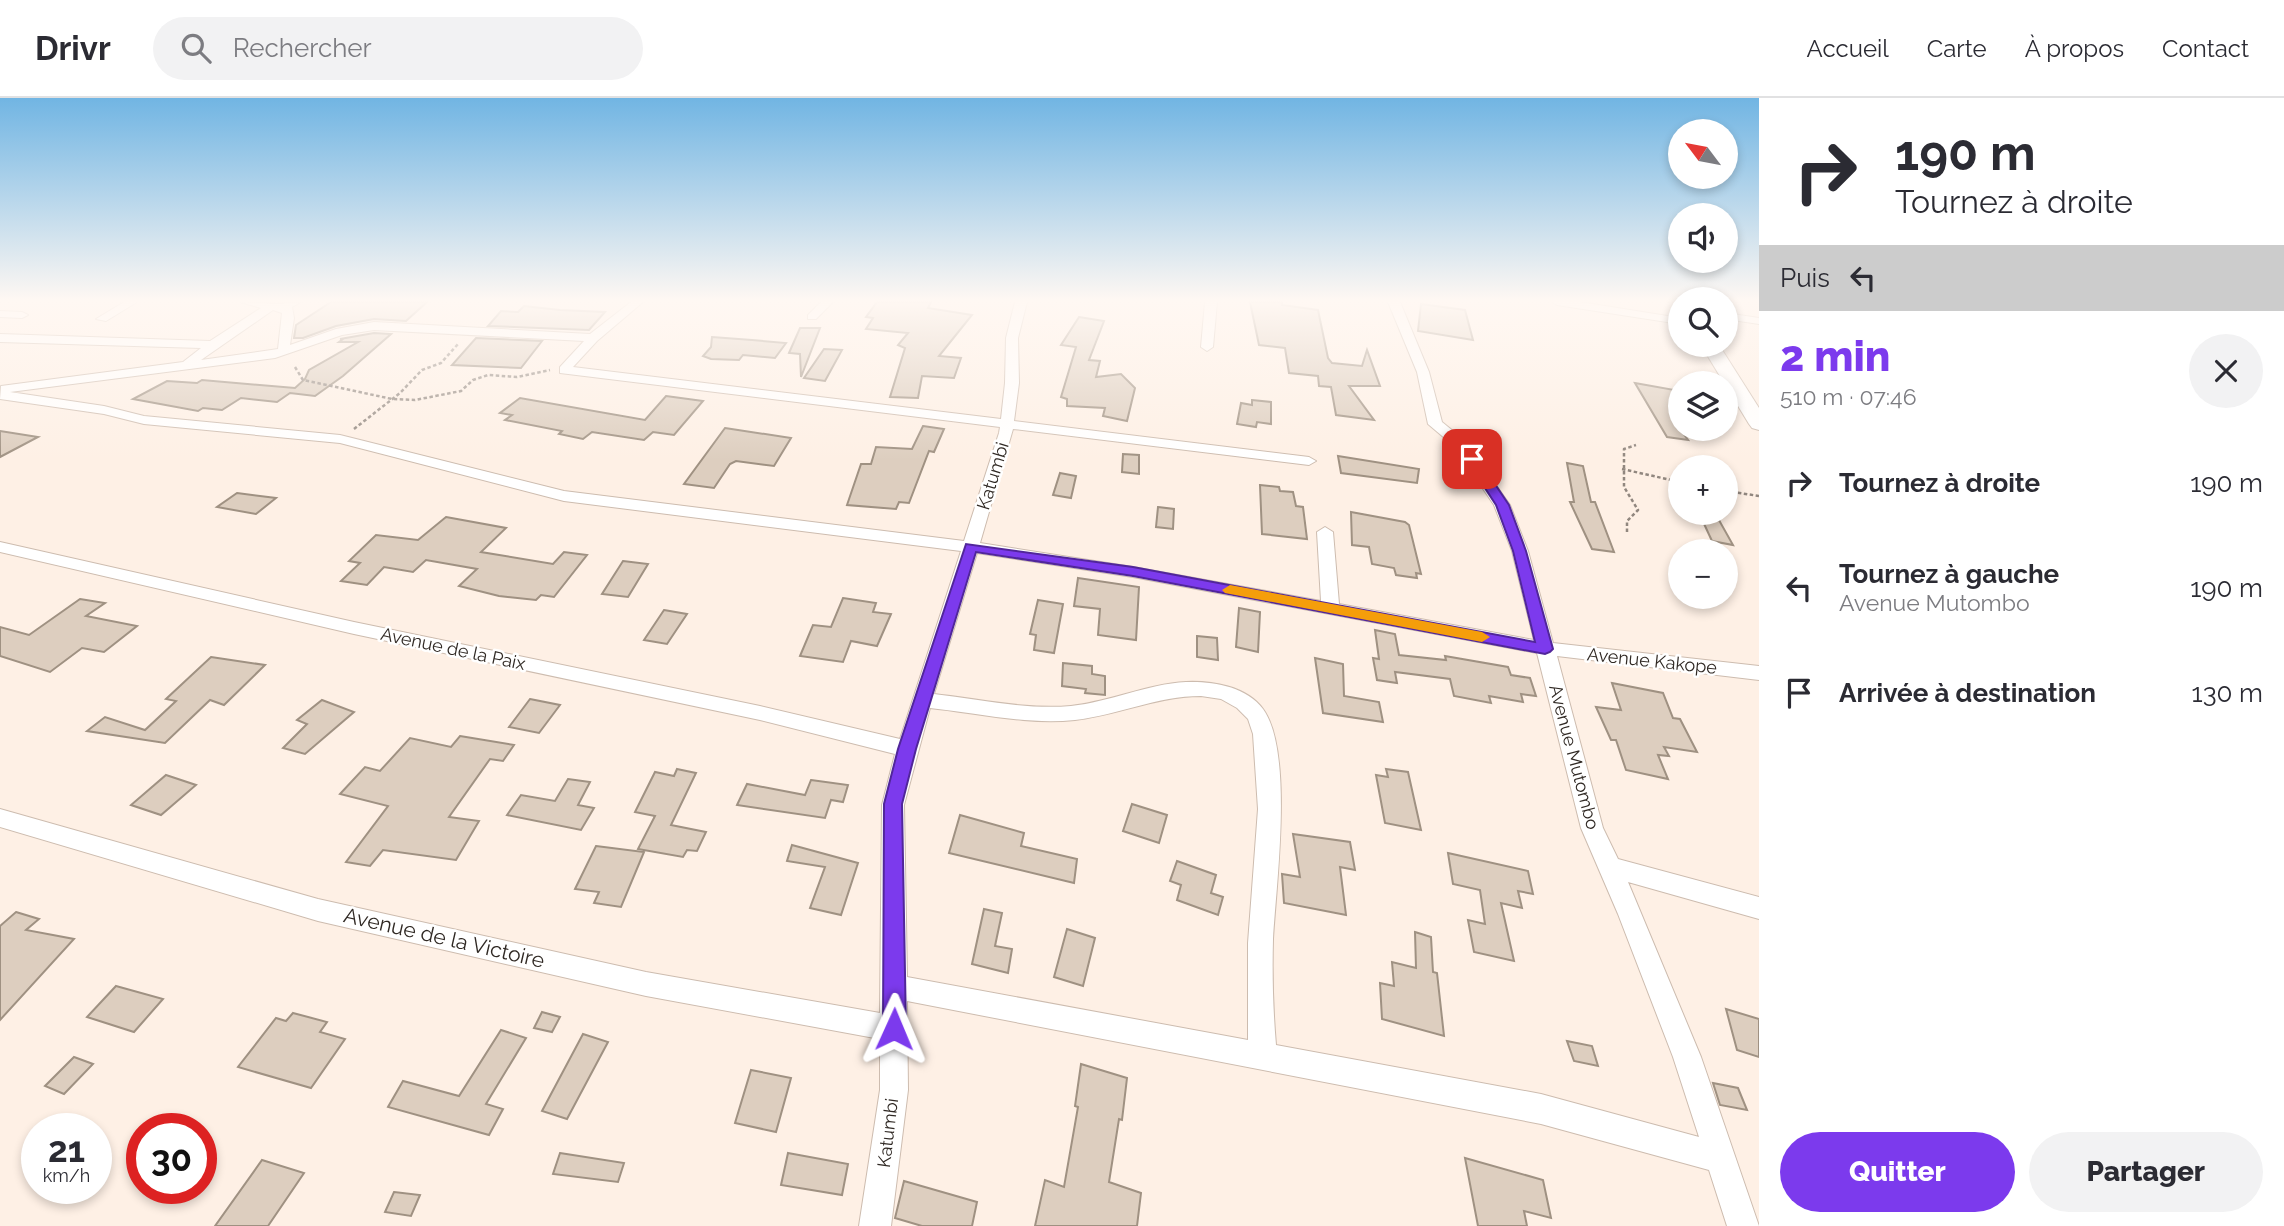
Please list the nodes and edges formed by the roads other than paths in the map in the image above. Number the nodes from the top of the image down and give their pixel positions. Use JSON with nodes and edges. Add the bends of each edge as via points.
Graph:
{"nodes":[{"id":1,"x":201,"y":355,"type":"edge"},
{"id":2,"x":266,"y":355,"type":"edge"},
{"id":3,"x":577,"y":355,"type":"edge"},
{"id":4,"x":1012,"y":355,"type":"edge"},
{"id":5,"x":1416,"y":355,"type":"edge"},
{"id":6,"x":1717,"y":357,"type":"edge"},
{"id":7,"x":185,"y":366,"type":"junction"},
{"id":8,"x":0,"y":390,"type":"edge"},
{"id":9,"x":0,"y":395,"type":"edge"},
{"id":10,"x":1759,"y":424,"type":"edge"},
{"id":11,"x":1007,"y":426,"type":"junction"},
{"id":12,"x":1309,"y":461,"type":"dead end"},
{"id":13,"x":1325,"y":531,"type":"dead end"},
{"id":14,"x":0,"y":547,"type":"edge"},
{"id":15,"x":971,"y":547,"type":"junction"},
{"id":16,"x":1330,"y":609,"type":"junction"},
{"id":17,"x":1545,"y":649,"type":"junction"},
{"id":18,"x":1759,"y":673,"type":"edge"},
{"id":19,"x":922,"y":700,"type":"junction"},
{"id":20,"x":907,"y":749,"type":"junction"},
{"id":21,"x":0,"y":818,"type":"edge"},
{"id":22,"x":1610,"y":867,"type":"junction"},
{"id":23,"x":1759,"y":908,"type":"edge"},
{"id":24,"x":895,"y":987,"type":"junction"},
{"id":25,"x":894,"y":1029,"type":"junction"},
{"id":26,"x":1263,"y":1058,"type":"junction"},
{"id":27,"x":1721,"y":1158,"type":"junction"},
{"id":28,"x":876,"y":1226,"type":"edge"},
{"id":29,"x":1743,"y":1226,"type":"edge"}],
"edges":[{"from":1,"to":7,"type":"street"},
{"from":2,"to":7,"type":"street"},
{"from":3,"to":11,"type":"street","via":[[564,368]]},
{"from":4,"to":11,"type":"street","name":"Katumbi"},
{"from":5,"to":17,"type":"street","name":"Avenue Mutombo","via":[[1435,424],[1459,443],[1503,505]]},
{"from":6,"to":10,"type":"street"},
{"from":7,"to":8,"type":"street"},
{"from":9,"to":15,"type":"street","name":"Avenue Kakope","via":[[144,419],[340,439],[564,496]]},
{"from":11,"to":12,"type":"street"},
{"from":11,"to":15,"type":"street","name":"Katumbi"},
{"from":13,"to":16,"type":"street"},
{"from":14,"to":20,"type":"street","name":"Avenue de la Paix"},
{"from":15,"to":16,"type":"street","name":"Avenue Kakope"},
{"from":15,"to":19,"type":"street","name":"Katumbi"},
{"from":16,"to":17,"type":"street","name":"Avenue Kakope"},
{"from":17,"to":18,"type":"street","name":"Avenue Kakope"},
{"from":17,"to":22,"type":"street","name":"Avenue Mutombo","via":[[1592,828]]},
{"from":19,"to":20,"type":"street","name":"Katumbi"},
{"from":19,"to":26,"type":"street","via":[[1071,713],[1176,690],[1201,689],[1227,694],[1253,711],[1261,723],[1270,781],[1271,836],[1258,988]]},
{"from":20,"to":24,"type":"street","name":"Katumbi","via":[[893,804]]},
{"from":21,"to":25,"type":"street","name":"Avenue de la Victoire","via":[[318,910],[646,984]]},
{"from":22,"to":23,"type":"street"},
{"from":22,"to":27,"type":"street","name":"Avenue Mutombo","via":[[1687,1057]]},
{"from":24,"to":25,"type":"street","name":"Katumbi"},
{"from":24,"to":26,"type":"street"},
{"from":25,"to":28,"type":"street","name":"Katumbi","via":[[894,1090]]},
{"from":26,"to":27,"type":"street","via":[[1541,1109]]},
{"from":27,"to":29,"type":"street","name":"Avenue Mutombo"}]}
